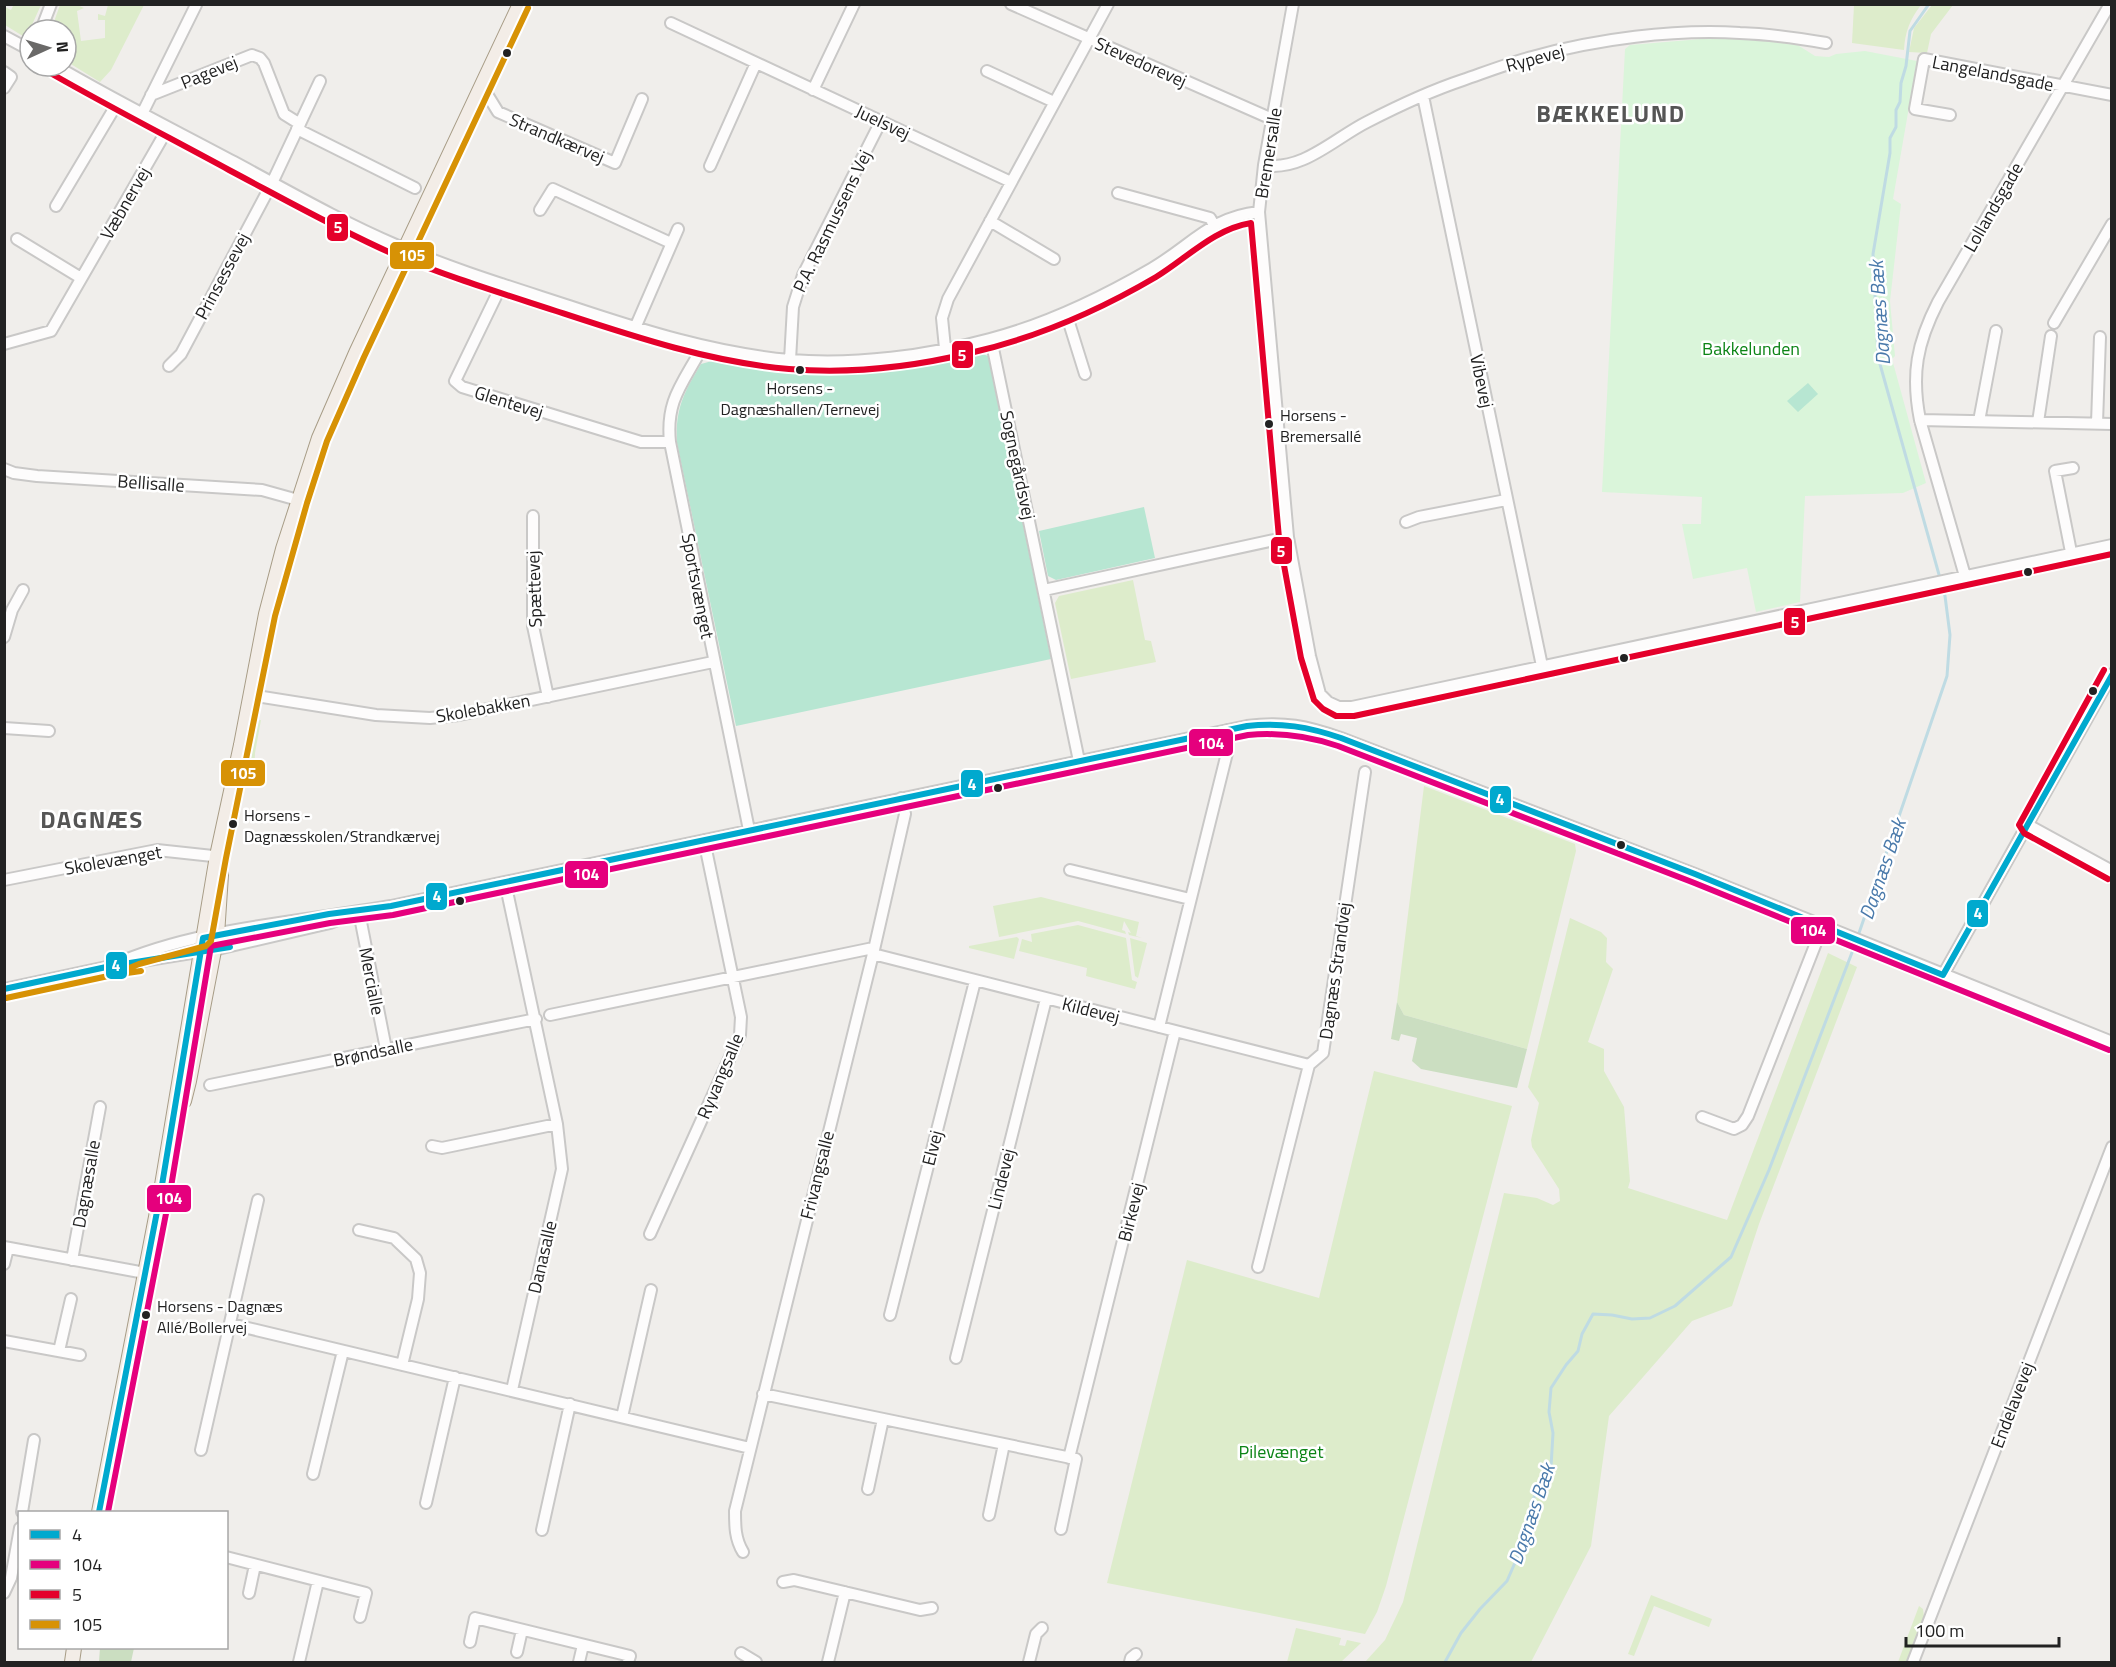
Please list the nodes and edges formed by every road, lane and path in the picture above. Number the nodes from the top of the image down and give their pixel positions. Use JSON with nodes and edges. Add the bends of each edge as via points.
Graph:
{"nodes":[{"id":1,"x":196,"y":4,"type":"edge"},
{"id":2,"x":520,"y":4,"type":"edge"},
{"id":3,"x":854,"y":4,"type":"edge"},
{"id":4,"x":1011,"y":4,"type":"edge"},
{"id":5,"x":1108,"y":4,"type":"edge"},
{"id":6,"x":1293,"y":4,"type":"edge"},
{"id":7,"x":2110,"y":4,"type":"edge"},
{"id":8,"x":671,"y":23,"type":"dead end"},
{"id":9,"x":4,"y":36,"type":"edge"},
{"id":10,"x":1089,"y":39,"type":"junction"},
{"id":11,"x":1826,"y":43,"type":"dead end"},
{"id":12,"x":18,"y":44,"type":"edge"},
{"id":13,"x":756,"y":63,"type":"junction"},
{"id":14,"x":987,"y":71,"type":"dead end"},
{"id":15,"x":4,"y":72,"type":"edge"},
{"id":16,"x":77,"y":78,"type":"edge"},
{"id":17,"x":320,"y":81,"type":"dead end"},
{"id":18,"x":482,"y":86,"type":"junction"},
{"id":19,"x":2063,"y":86,"type":"junction"},
{"id":20,"x":4,"y":88,"type":"edge"},
{"id":21,"x":813,"y":90,"type":"junction"},
{"id":22,"x":151,"y":95,"type":"junction"},
{"id":23,"x":2112,"y":95,"type":"edge"},
{"id":24,"x":1423,"y":96,"type":"junction"},
{"id":25,"x":642,"y":99,"type":"dead end"},
{"id":26,"x":118,"y":102,"type":"junction"},
{"id":27,"x":1054,"y":102,"type":"junction"},
{"id":28,"x":142,"y":114,"type":"junction"},
{"id":29,"x":1950,"y":115,"type":"dead end"},
{"id":30,"x":1272,"y":119,"type":"junction"},
{"id":31,"x":881,"y":121,"type":"junction"},
{"id":32,"x":299,"y":127,"type":"junction"},
{"id":33,"x":168,"y":128,"type":"junction"},
{"id":34,"x":1264,"y":165,"type":"junction"},
{"id":35,"x":710,"y":166,"type":"dead end"},
{"id":36,"x":1011,"y":182,"type":"junction"},
{"id":37,"x":272,"y":183,"type":"junction"},
{"id":38,"x":415,"y":188,"type":"dead end"},
{"id":39,"x":1118,"y":193,"type":"dead end"},
{"id":40,"x":56,"y":206,"type":"dead end"},
{"id":41,"x":540,"y":210,"type":"dead end"},
{"id":42,"x":1259,"y":212,"type":"junction"},
{"id":43,"x":990,"y":221,"type":"junction"},
{"id":44,"x":2112,"y":224,"type":"edge"},
{"id":45,"x":1214,"y":225,"type":"junction"},
{"id":46,"x":678,"y":229,"type":"dead end"},
{"id":47,"x":17,"y":239,"type":"dead end"},
{"id":48,"x":671,"y":243,"type":"junction"},
{"id":49,"x":405,"y":249,"type":"junction"},
{"id":50,"x":1054,"y":259,"type":"dead end"},
{"id":51,"x":81,"y":278,"type":"junction"},
{"id":52,"x":502,"y":284,"type":"junction"},
{"id":53,"x":1066,"y":313,"type":"junction"},
{"id":54,"x":2054,"y":323,"type":"dead end"},
{"id":55,"x":635,"y":328,"type":"junction"},
{"id":56,"x":1996,"y":331,"type":"dead end"},
{"id":57,"x":2050,"y":336,"type":"dead end"},
{"id":58,"x":2100,"y":337,"type":"dead end"},
{"id":59,"x":991,"y":339,"type":"junction"},
{"id":60,"x":4,"y":344,"type":"edge"},
{"id":61,"x":700,"y":346,"type":"junction"},
{"id":62,"x":945,"y":348,"type":"junction"},
{"id":63,"x":790,"y":360,"type":"junction"},
{"id":64,"x":169,"y":366,"type":"dead end"},
{"id":65,"x":1085,"y":374,"type":"dead end"},
{"id":66,"x":1920,"y":420,"type":"junction"},
{"id":67,"x":1979,"y":422,"type":"junction"},
{"id":68,"x":2038,"y":422,"type":"junction"},
{"id":69,"x":2097,"y":423,"type":"junction"},
{"id":70,"x":2112,"y":424,"type":"edge"},
{"id":71,"x":670,"y":442,"type":"junction"},
{"id":72,"x":2073,"y":468,"type":"dead end"},
{"id":73,"x":4,"y":469,"type":"edge"},
{"id":74,"x":297,"y":500,"type":"junction"},
{"id":75,"x":1506,"y":500,"type":"junction"},
{"id":76,"x":532,"y":516,"type":"dead end"},
{"id":77,"x":1406,"y":522,"type":"dead end"},
{"id":78,"x":1288,"y":537,"type":"junction"},
{"id":79,"x":2112,"y":545,"type":"edge"},
{"id":80,"x":2071,"y":552,"type":"junction"},
{"id":81,"x":1962,"y":577,"type":"junction"},
{"id":82,"x":23,"y":590,"type":"dead end"},
{"id":83,"x":1044,"y":590,"type":"junction"},
{"id":84,"x":4,"y":637,"type":"edge"},
{"id":85,"x":714,"y":662,"type":"junction"},
{"id":86,"x":1542,"y":666,"type":"junction"},
{"id":87,"x":2112,"y":674,"type":"edge"},
{"id":88,"x":250,"y":695,"type":"junction"},
{"id":89,"x":548,"y":697,"type":"junction"},
{"id":90,"x":4,"y":728,"type":"edge"},
{"id":91,"x":1227,"y":730,"type":"junction"},
{"id":92,"x":49,"y":731,"type":"dead end"},
{"id":93,"x":1079,"y":761,"type":"junction"},
{"id":94,"x":1365,"y":772,"type":"dead end"},
{"id":95,"x":902,"y":798,"type":"junction"},
{"id":96,"x":2028,"y":825,"type":"junction"},
{"id":97,"x":749,"y":830,"type":"junction"},
{"id":98,"x":705,"y":840,"type":"junction"},
{"id":99,"x":220,"y":856,"type":"junction"},
{"id":100,"x":1070,"y":870,"type":"dead end"},
{"id":101,"x":2112,"y":871,"type":"edge"},
{"id":102,"x":4,"y":880,"type":"edge"},
{"id":103,"x":505,"y":882,"type":"junction"},
{"id":104,"x":1191,"y":899,"type":"junction"},
{"id":105,"x":359,"y":912,"type":"junction"},
{"id":106,"x":1822,"y":925,"type":"junction"},
{"id":107,"x":209,"y":943,"type":"junction"},
{"id":108,"x":873,"y":951,"type":"junction"},
{"id":109,"x":1943,"y":975,"type":"junction"},
{"id":110,"x":734,"y":976,"type":"junction"},
{"id":111,"x":975,"y":981,"type":"junction"},
{"id":112,"x":4,"y":988,"type":"edge"},
{"id":113,"x":1046,"y":999,"type":"junction"},
{"id":114,"x":550,"y":1014,"type":"dead end"},
{"id":115,"x":536,"y":1019,"type":"junction"},
{"id":116,"x":1159,"y":1027,"type":"junction"},
{"id":117,"x":1174,"y":1031,"type":"junction"},
{"id":118,"x":2112,"y":1041,"type":"edge"},
{"id":119,"x":386,"y":1049,"type":"junction"},
{"id":120,"x":1309,"y":1065,"type":"junction"},
{"id":121,"x":210,"y":1085,"type":"dead end"},
{"id":122,"x":100,"y":1107,"type":"dead end"},
{"id":123,"x":1702,"y":1117,"type":"dead end"},
{"id":124,"x":557,"y":1124,"type":"junction"},
{"id":125,"x":432,"y":1146,"type":"dead end"},
{"id":126,"x":2112,"y":1147,"type":"edge"},
{"id":127,"x":258,"y":1200,"type":"dead end"},
{"id":128,"x":359,"y":1230,"type":"dead end"},
{"id":129,"x":650,"y":1234,"type":"dead end"},
{"id":130,"x":6,"y":1248,"type":"edge"},
{"id":131,"x":72,"y":1260,"type":"junction"},
{"id":132,"x":4,"y":1264,"type":"edge"},
{"id":133,"x":1258,"y":1267,"type":"dead end"},
{"id":134,"x":145,"y":1274,"type":"junction"},
{"id":135,"x":651,"y":1290,"type":"dead end"},
{"id":136,"x":71,"y":1299,"type":"dead end"},
{"id":137,"x":890,"y":1316,"type":"dead end"},
{"id":138,"x":231,"y":1324,"type":"junction"},
{"id":139,"x":4,"y":1341,"type":"edge"},
{"id":140,"x":59,"y":1351,"type":"junction"},
{"id":141,"x":342,"y":1351,"type":"junction"},
{"id":142,"x":80,"y":1355,"type":"dead end"},
{"id":143,"x":956,"y":1358,"type":"dead end"},
{"id":144,"x":402,"y":1365,"type":"junction"},
{"id":145,"x":455,"y":1377,"type":"junction"},
{"id":146,"x":512,"y":1390,"type":"junction"},
{"id":147,"x":763,"y":1394,"type":"junction"},
{"id":148,"x":570,"y":1404,"type":"junction"},
{"id":149,"x":622,"y":1417,"type":"junction"},
{"id":150,"x":883,"y":1419,"type":"junction"},
{"id":151,"x":34,"y":1440,"type":"dead end"},
{"id":152,"x":1004,"y":1444,"type":"junction"},
{"id":153,"x":750,"y":1448,"type":"junction"},
{"id":154,"x":201,"y":1450,"type":"dead end"},
{"id":155,"x":1069,"y":1458,"type":"junction"},
{"id":156,"x":313,"y":1474,"type":"dead end"},
{"id":157,"x":868,"y":1489,"type":"dead end"},
{"id":158,"x":426,"y":1503,"type":"dead end"},
{"id":159,"x":22,"y":1511,"type":"edge"},
{"id":160,"x":99,"y":1511,"type":"edge"},
{"id":161,"x":989,"y":1515,"type":"dead end"},
{"id":162,"x":1061,"y":1529,"type":"dead end"},
{"id":163,"x":542,"y":1530,"type":"dead end"},
{"id":164,"x":18,"y":1539,"type":"edge"},
{"id":165,"x":742,"y":1552,"type":"dead end"},
{"id":166,"x":228,"y":1558,"type":"edge"},
{"id":167,"x":255,"y":1565,"type":"junction"},
{"id":168,"x":318,"y":1581,"type":"junction"},
{"id":169,"x":783,"y":1581,"type":"dead end"},
{"id":170,"x":845,"y":1592,"type":"junction"},
{"id":171,"x":4,"y":1593,"type":"edge"},
{"id":172,"x":249,"y":1593,"type":"dead end"},
{"id":173,"x":932,"y":1608,"type":"dead end"},
{"id":174,"x":360,"y":1617,"type":"dead end"},
{"id":175,"x":1042,"y":1628,"type":"dead end"},
{"id":176,"x":522,"y":1630,"type":"junction"},
{"id":177,"x":470,"y":1642,"type":"dead end"},
{"id":178,"x":583,"y":1645,"type":"junction"},
{"id":179,"x":517,"y":1652,"type":"dead end"},
{"id":180,"x":741,"y":1653,"type":"dead end"},
{"id":181,"x":299,"y":1662,"type":"edge"},
{"id":182,"x":579,"y":1662,"type":"edge"},
{"id":183,"x":628,"y":1662,"type":"edge"},
{"id":184,"x":756,"y":1662,"type":"edge"},
{"id":185,"x":828,"y":1662,"type":"edge"},
{"id":186,"x":1029,"y":1662,"type":"edge"},
{"id":187,"x":1913,"y":1662,"type":"edge"}],
"edges":[{"from":1,"to":22,"type":"street","name":"Pagevej"},
{"from":2,"to":18,"type":"main road"},
{"from":3,"to":21,"type":"street"},
{"from":4,"to":10,"type":"street","name":"Stevedorevej"},
{"from":5,"to":10,"type":"street"},
{"from":6,"to":30,"type":"street","name":"Bremersalle"},
{"from":7,"to":19,"type":"street","name":"Lollandsgade"},
{"from":8,"to":13,"type":"street","name":"Juelsvej"},
{"from":9,"to":12,"type":"street"},
{"from":10,"to":27,"type":"street"},
{"from":10,"to":30,"type":"street","name":"Stevedorevej"},
{"from":11,"to":24,"type":"street","name":"Rypevej","via":[[1738,32],[1624,39],[1532,57]]},
{"from":13,"to":21,"type":"street","name":"Juelsvej"},
{"from":13,"to":35,"type":"street"},
{"from":14,"to":27,"type":"street"},
{"from":15,"to":20,"type":"street","via":[[11,77]]},
{"from":16,"to":26,"type":"street"},
{"from":17,"to":32,"type":"street"},
{"from":18,"to":25,"type":"street","name":"Strandkærvej","via":[[498,112],[615,163]]},
{"from":18,"to":49,"type":"main road"},
{"from":19,"to":23,"type":"street","name":"Langelandsgade"},
{"from":19,"to":29,"type":"street","name":"Langelandsgade","via":[[1924,59],[1915,109]]},
{"from":19,"to":66,"type":"street","name":"Lollandsgade","via":[[1927,325],[1915,374]]},
{"from":21,"to":31,"type":"street","name":"Juelsvej"},
{"from":22,"to":28,"type":"street","name":"Pagevej"},
{"from":22,"to":32,"type":"street","name":"Pagevej","via":[[252,55],[264,63],[284,114]]},
{"from":24,"to":34,"type":"street","name":"Rypevej","via":[[1366,122],[1306,159]]},
{"from":24,"to":75,"type":"street","name":"Vibevej"},
{"from":26,"to":28,"type":"street"},
{"from":26,"to":40,"type":"street"},
{"from":27,"to":36,"type":"street"},
{"from":28,"to":33,"type":"street"},
{"from":30,"to":34,"type":"street","name":"Bremersalle"},
{"from":31,"to":36,"type":"street","name":"Juelsvej"},
{"from":31,"to":63,"type":"street","name":"P.A. Rasmussens Vej","via":[[803,276],[793,307]]},
{"from":32,"to":37,"type":"street"},
{"from":32,"to":38,"type":"street","name":"Pagevej"},
{"from":33,"to":37,"type":"street"},
{"from":33,"to":51,"type":"street","name":"Væbnervej"},
{"from":34,"to":42,"type":"street","name":"Bremersalle"},
{"from":36,"to":43,"type":"street"},
{"from":37,"to":49,"type":"street"},
{"from":37,"to":64,"type":"street","name":"Prinsessevej","via":[[180,354]]},
{"from":39,"to":45,"type":"street","via":[[1210,218]]},
{"from":41,"to":48,"type":"street","via":[[553,189]]},
{"from":42,"to":45,"type":"street","via":[[1230,217]]},
{"from":42,"to":78,"type":"street","name":"Bremersalle"},
{"from":43,"to":50,"type":"street"},
{"from":43,"to":62,"type":"street","via":[[948,299],[942,318]]},
{"from":44,"to":54,"type":"street"},
{"from":45,"to":53,"type":"street","via":[[1165,261]]},
{"from":46,"to":48,"type":"street"},
{"from":47,"to":51,"type":"street"},
{"from":48,"to":55,"type":"street"},
{"from":49,"to":52,"type":"street"},
{"from":49,"to":74,"type":"main road","via":[[323,430]]},
{"from":51,"to":60,"type":"street","name":"Væbnervej","via":[[51,331]]},
{"from":52,"to":55,"type":"street"},
{"from":52,"to":71,"type":"street","name":"Glentevej","via":[[455,381],[462,387],[641,442]]},
{"from":53,"to":59,"type":"street"},
{"from":53,"to":65,"type":"street"},
{"from":55,"to":61,"type":"street"},
{"from":56,"to":67,"type":"street"},
{"from":57,"to":68,"type":"street"},
{"from":58,"to":69,"type":"street"},
{"from":59,"to":62,"type":"street"},
{"from":59,"to":83,"type":"street","name":"Sognegårdsvej"},
{"from":61,"to":63,"type":"street"},
{"from":61,"to":71,"type":"street","name":"Sportsvænget","via":[[673,400],[668,423]]},
{"from":62,"to":63,"type":"street","via":[[885,358]]},
{"from":66,"to":67,"type":"street"},
{"from":66,"to":81,"type":"street","name":"Lollandsgade"},
{"from":67,"to":68,"type":"street"},
{"from":68,"to":69,"type":"street"},
{"from":69,"to":70,"type":"street"},
{"from":71,"to":85,"type":"street","name":"Sportsvænget"},
{"from":72,"to":80,"type":"street","via":[[2055,471]]},
{"from":73,"to":74,"type":"street","name":"Bellisalle","via":[[36,476],[262,490]]},
{"from":74,"to":88,"type":"main road","via":[[266,614]]},
{"from":75,"to":77,"type":"street"},
{"from":75,"to":86,"type":"street","name":"Vibevej"},
{"from":76,"to":89,"type":"street","name":"Spættevej","via":[[533,626]]},
{"from":78,"to":83,"type":"street"},
{"from":78,"to":86,"type":"street","name":"Bremersalle","via":[[1310,656],[1320,694],[1328,702],[1352,707]]},
{"from":79,"to":80,"type":"street"},
{"from":80,"to":81,"type":"street"},
{"from":81,"to":86,"type":"street"},
{"from":82,"to":84,"type":"street"},
{"from":83,"to":93,"type":"street","name":"Sognegårdsvej"},
{"from":85,"to":89,"type":"street","name":"Skolebakken"},
{"from":85,"to":97,"type":"street","name":"Sportsvænget"},
{"from":87,"to":96,"type":"street"},
{"from":88,"to":89,"type":"street","name":"Skolebakken","via":[[376,715],[430,718]]},
{"from":88,"to":99,"type":"main road"},
{"from":90,"to":92,"type":"street"},
{"from":91,"to":93,"type":"street"},
{"from":91,"to":104,"type":"street","via":[[1228,749]]},
{"from":91,"to":106,"type":"street","via":[[1270,723],[1308,727]]},
{"from":93,"to":95,"type":"street"},
{"from":94,"to":120,"type":"street","name":"Dagnæs Strandvej","via":[[1323,1053]]},
{"from":95,"to":97,"type":"street"},
{"from":95,"to":108,"type":"street","name":"Frivangsalle","via":[[905,814]]},
{"from":96,"to":101,"type":"street"},
{"from":96,"to":109,"type":"street"},
{"from":97,"to":98,"type":"street"},
{"from":98,"to":103,"type":"street"},
{"from":98,"to":110,"type":"street","name":"Ryvangsalle"},
{"from":99,"to":102,"type":"street","name":"Skolevænget","via":[[157,850]]},
{"from":99,"to":107,"type":"main road"},
{"from":100,"to":104,"type":"street"},
{"from":103,"to":105,"type":"street"},
{"from":103,"to":115,"type":"street","name":"Danasalle"},
{"from":104,"to":116,"type":"street"},
{"from":105,"to":107,"type":"street","via":[[329,914]]},
{"from":105,"to":119,"type":"street","name":"Mercialle"},
{"from":106,"to":109,"type":"street"},
{"from":106,"to":123,"type":"street","via":[[1748,1116],[1734,1129]]},
{"from":107,"to":112,"type":"street"},
{"from":107,"to":134,"type":"main road"},
{"from":108,"to":110,"type":"street"},
{"from":108,"to":111,"type":"street","name":"Kildevej"},
{"from":108,"to":147,"type":"street","name":"Frivangsalle"},
{"from":109,"to":118,"type":"street"},
{"from":110,"to":114,"type":"street"},
{"from":110,"to":129,"type":"street","name":"Ryvangsalle","via":[[740,1035]]},
{"from":111,"to":113,"type":"street","name":"Kildevej"},
{"from":111,"to":137,"type":"street","name":"Elvej"},
{"from":113,"to":116,"type":"street","name":"Kildevej"},
{"from":113,"to":143,"type":"street","name":"Lindevej"},
{"from":115,"to":119,"type":"street","name":"Brøndsalle"},
{"from":115,"to":124,"type":"street","name":"Danasalle"},
{"from":116,"to":117,"type":"street","name":"Kildevej"},
{"from":117,"to":120,"type":"street","name":"Kildevej"},
{"from":117,"to":155,"type":"street","name":"Birkevej"},
{"from":119,"to":121,"type":"street","name":"Brøndsalle"},
{"from":120,"to":133,"type":"street","name":"Dagnæs Strandvej"},
{"from":122,"to":131,"type":"street","name":"Dagnæsalle"},
{"from":124,"to":125,"type":"street","via":[[442,1148]]},
{"from":124,"to":146,"type":"street","name":"Danasalle","via":[[562,1169]]},
{"from":126,"to":187,"type":"street","name":"Endelavevej"},
{"from":127,"to":138,"type":"street"},
{"from":128,"to":144,"type":"street","via":[[394,1238],[416,1259],[420,1273],[418,1299]]},
{"from":130,"to":131,"type":"street"},
{"from":130,"to":132,"type":"street"},
{"from":131,"to":134,"type":"street"},
{"from":134,"to":160,"type":"main road"},
{"from":135,"to":149,"type":"street"},
{"from":136,"to":140,"type":"street"},
{"from":138,"to":141,"type":"street"},
{"from":138,"to":154,"type":"street"},
{"from":139,"to":140,"type":"street"},
{"from":140,"to":142,"type":"street"},
{"from":141,"to":144,"type":"street"},
{"from":141,"to":156,"type":"street"},
{"from":144,"to":145,"type":"street"},
{"from":145,"to":146,"type":"street"},
{"from":145,"to":158,"type":"street"},
{"from":146,"to":148,"type":"street"},
{"from":147,"to":150,"type":"street"},
{"from":147,"to":153,"type":"street","name":"Frivangsalle"},
{"from":148,"to":149,"type":"street"},
{"from":148,"to":163,"type":"street"},
{"from":149,"to":153,"type":"street"},
{"from":150,"to":152,"type":"street"},
{"from":150,"to":157,"type":"street"},
{"from":151,"to":159,"type":"street"},
{"from":152,"to":155,"type":"street"},
{"from":152,"to":161,"type":"street"},
{"from":153,"to":165,"type":"street","name":"Frivangsalle","via":[[735,1511],[735,1529]]},
{"from":155,"to":162,"type":"street","name":"Birkevej","via":[[1076,1459]]},
{"from":164,"to":171,"type":"street","via":[[11,1578]]},
{"from":166,"to":167,"type":"street"},
{"from":167,"to":168,"type":"street"},
{"from":167,"to":172,"type":"street"},
{"from":168,"to":174,"type":"street","via":[[366,1593]]},
{"from":168,"to":181,"type":"street"},
{"from":169,"to":170,"type":"street"},
{"from":170,"to":173,"type":"street","via":[[920,1611]]},
{"from":170,"to":185,"type":"street"},
{"from":175,"to":186,"type":"street","via":[[1036,1634]]},
{"from":176,"to":177,"type":"street","via":[[475,1618]]},
{"from":176,"to":178,"type":"street"},
{"from":176,"to":179,"type":"street"},
{"from":178,"to":182,"type":"street"},
{"from":178,"to":183,"type":"street","via":[[630,1656]]},
{"from":180,"to":184,"type":"street"}]}
